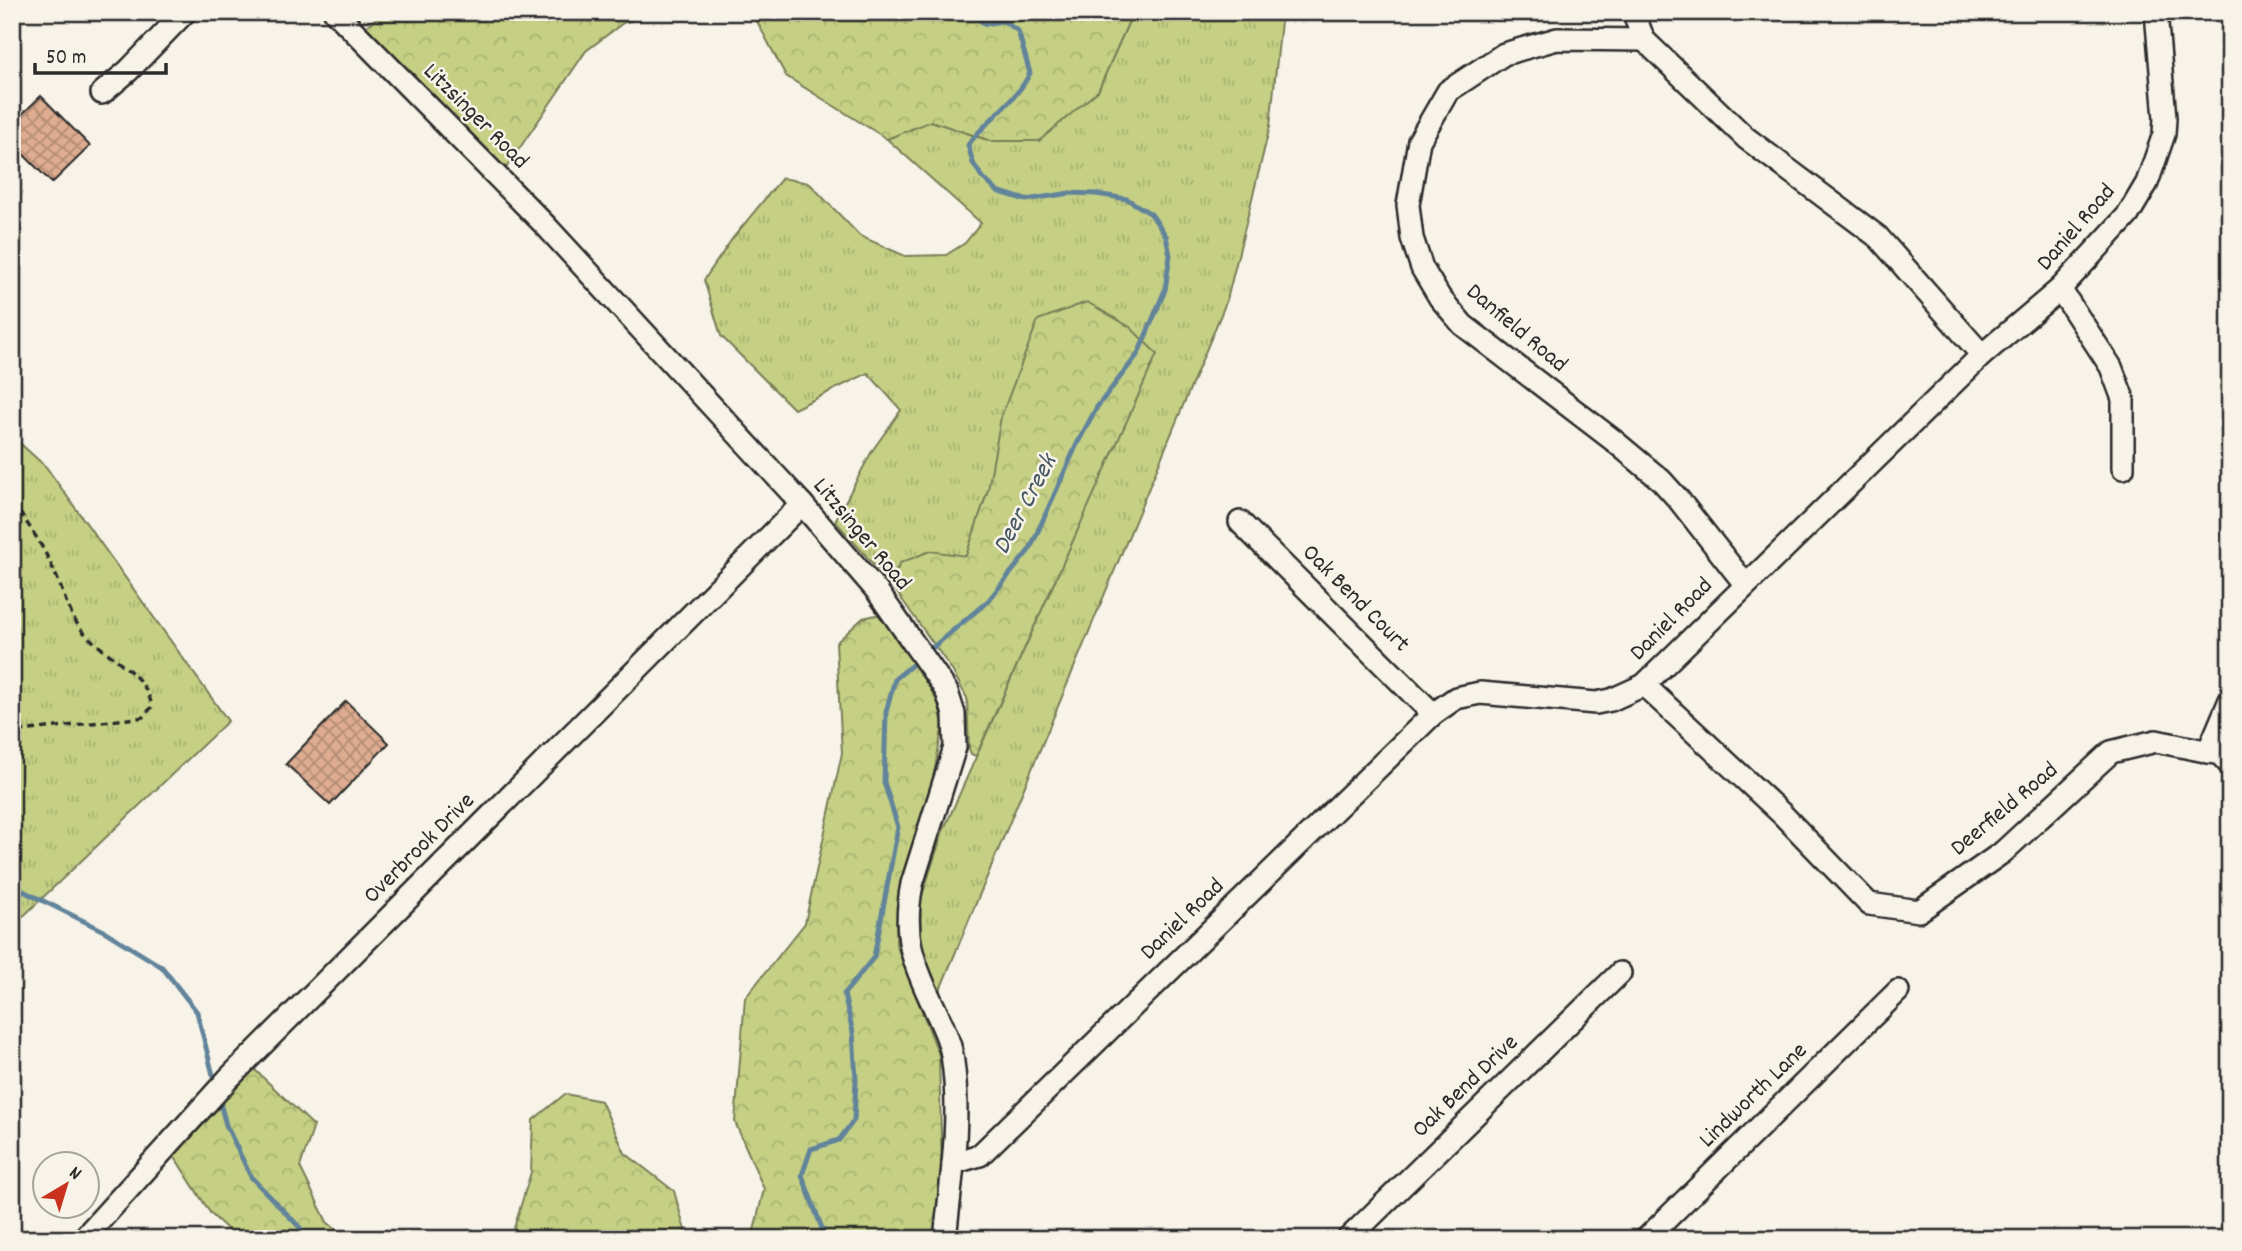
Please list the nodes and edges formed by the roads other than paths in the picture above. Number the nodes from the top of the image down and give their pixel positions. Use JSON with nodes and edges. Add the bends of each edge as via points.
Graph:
{"nodes":[{"id":1,"x":185,"y":12,"type":"edge"},
{"id":2,"x":335,"y":12,"type":"edge"},
{"id":3,"x":1633,"y":12,"type":"edge"},
{"id":4,"x":2156,"y":12,"type":"edge"},
{"id":5,"x":1644,"y":40,"type":"junction"},
{"id":6,"x":102,"y":93,"type":"dead end"},
{"id":7,"x":2060,"y":289,"type":"junction"},
{"id":8,"x":1982,"y":355,"type":"junction"},
{"id":9,"x":2123,"y":468,"type":"dead end"},
{"id":10,"x":802,"y":504,"type":"junction"},
{"id":11,"x":1240,"y":522,"type":"dead end"},
{"id":12,"x":1745,"y":584,"type":"junction"},
{"id":13,"x":1644,"y":685,"type":"junction"},
{"id":14,"x":2230,"y":700,"type":"edge"},
{"id":15,"x":1433,"y":714,"type":"junction"},
{"id":16,"x":2208,"y":752,"type":"junction"},
{"id":17,"x":2230,"y":765,"type":"edge"},
{"id":18,"x":1620,"y":973,"type":"dead end"},
{"id":19,"x":1898,"y":991,"type":"dead end"},
{"id":20,"x":953,"y":1163,"type":"junction"},
{"id":21,"x":83,"y":1239,"type":"edge"},
{"id":22,"x":945,"y":1239,"type":"edge"},
{"id":23,"x":1348,"y":1239,"type":"edge"},
{"id":24,"x":1646,"y":1239,"type":"edge"}],
"edges":[{"from":1,"to":6,"type":"street"},
{"from":2,"to":10,"type":"street","name":"Litzsinger Road","via":[[545,226]]},
{"from":3,"to":5,"type":"street"},
{"from":4,"to":7,"type":"street","name":"Daniel Road","via":[[2164,134],[2147,183],[2128,215]]},
{"from":5,"to":8,"type":"street","via":[[1746,138],[1878,237]]},
{"from":5,"to":12,"type":"street","name":"Danfield Road","via":[[1557,39],[1504,54],[1448,91],[1419,141],[1408,205],[1412,238],[1422,268],[1463,325],[1661,480]]},
{"from":7,"to":8,"type":"street","name":"Daniel Road"},
{"from":7,"to":9,"type":"street","via":[[2111,367],[2123,399]]},
{"from":8,"to":12,"type":"street","name":"Daniel Road"},
{"from":10,"to":20,"type":"street","name":"Litzsinger Road","via":[[889,608],[947,692],[954,714],[955,747],[912,884],[908,936],[919,976],[949,1039],[956,1092]]},
{"from":10,"to":21,"type":"street","name":"Overbrook Drive","via":[[228,1079]]},
{"from":11,"to":15,"type":"street","name":"Oak Bend Court"},
{"from":12,"to":13,"type":"street","name":"Daniel Road"},
{"from":13,"to":15,"type":"street","name":"Daniel Road","via":[[1596,703],[1480,693],[1456,698]]},
{"from":13,"to":16,"type":"street","name":"Deerfield Road","via":[[1782,814],[1868,904],[1919,911],[2003,852],[2111,752],[2157,741]]},
{"from":14,"to":16,"type":"street"},
{"from":15,"to":20,"type":"street","name":"Daniel Road","via":[[980,1155]]},
{"from":16,"to":17,"type":"street","name":"Deerfield Road","via":[[2220,754]]},
{"from":18,"to":23,"type":"street","name":"Oak Bend Drive"},
{"from":19,"to":24,"type":"street","name":"Lindworth Lane"},
{"from":20,"to":22,"type":"street","name":"Litzsinger Road"}]}
